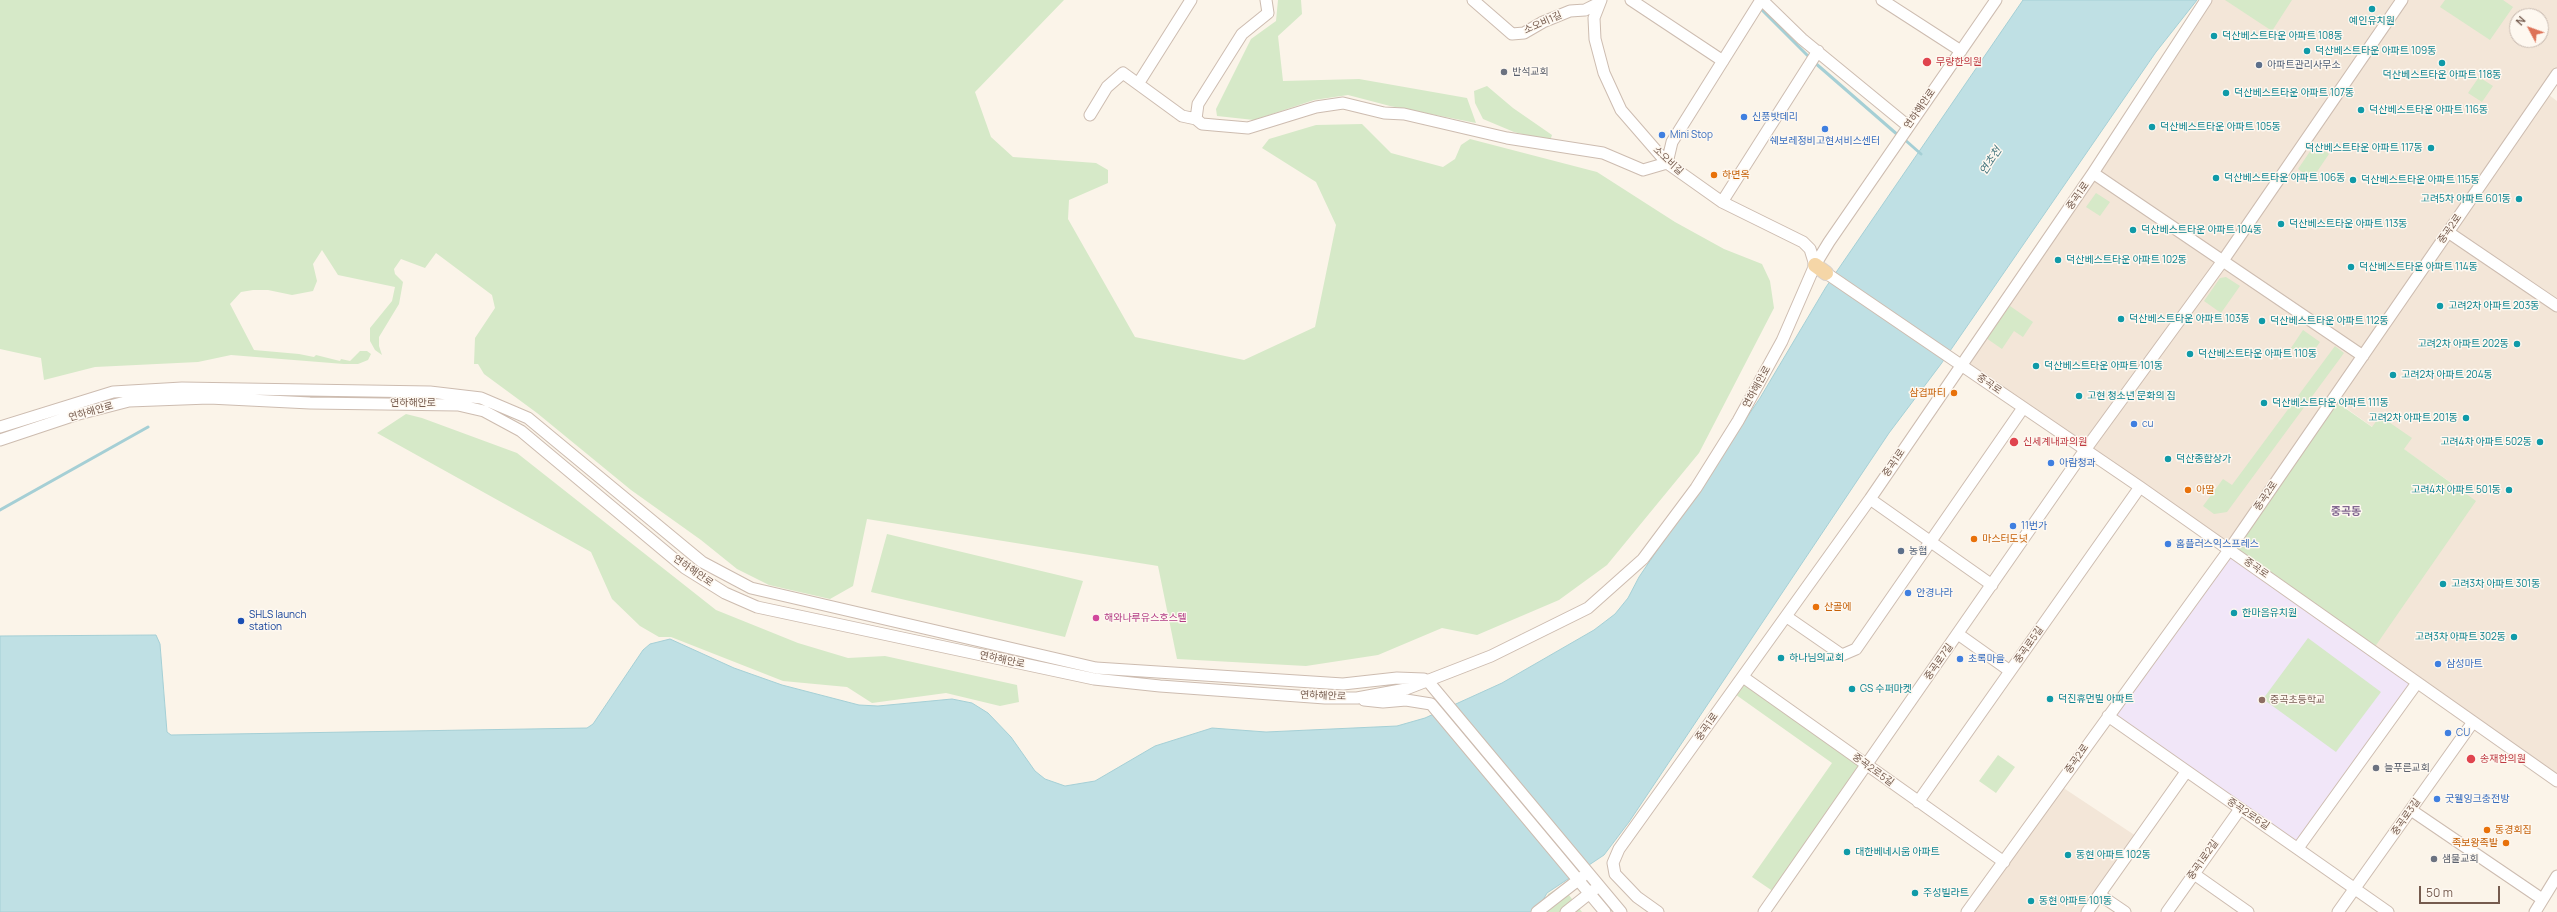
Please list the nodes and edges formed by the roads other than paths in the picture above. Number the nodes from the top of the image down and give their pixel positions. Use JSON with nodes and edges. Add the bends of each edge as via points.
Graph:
{"nodes":[{"id":1,"x":1191,"y":0,"type":"edge"},
{"id":2,"x":1266,"y":0,"type":"edge"},
{"id":3,"x":1473,"y":0,"type":"edge"},
{"id":4,"x":1631,"y":0,"type":"edge"},
{"id":5,"x":1761,"y":0,"type":"edge"},
{"id":6,"x":1882,"y":0,"type":"edge"},
{"id":7,"x":1996,"y":0,"type":"edge"},
{"id":8,"x":2206,"y":0,"type":"edge"},
{"id":9,"x":2402,"y":0,"type":"edge"},
{"id":10,"x":1600,"y":2,"type":"edge"},
{"id":11,"x":1818,"y":51,"type":"junction"},
{"id":12,"x":1961,"y":51,"type":"junction"},
{"id":13,"x":1723,"y":61,"type":"junction"},
{"id":14,"x":2557,"y":74,"type":"edge"},
{"id":15,"x":1138,"y":84,"type":"junction"},
{"id":16,"x":1090,"y":115,"type":"dead end"},
{"id":17,"x":1196,"y":120,"type":"junction"},
{"id":18,"x":1908,"y":126,"type":"junction"},
{"id":19,"x":1667,"y":163,"type":"junction"},
{"id":20,"x":2093,"y":173,"type":"junction"},
{"id":21,"x":1722,"y":202,"type":"junction"},
{"id":22,"x":2448,"y":232,"type":"junction"},
{"id":23,"x":2222,"y":262,"type":"junction"},
{"id":24,"x":1820,"y":269,"type":"junction"},
{"id":25,"x":2557,"y":306,"type":"edge"},
{"id":26,"x":2363,"y":356,"type":"junction"},
{"id":27,"x":1957,"y":362,"type":"junction"},
{"id":28,"x":2023,"y":408,"type":"junction"},
{"id":29,"x":0,"y":426,"type":"edge"},
{"id":30,"x":0,"y":440,"type":"edge"},
{"id":31,"x":2085,"y":450,"type":"junction"},
{"id":32,"x":2140,"y":487,"type":"junction"},
{"id":33,"x":1870,"y":499,"type":"junction"},
{"id":34,"x":1929,"y":542,"type":"junction"},
{"id":35,"x":2229,"y":550,"type":"junction"},
{"id":36,"x":1992,"y":585,"type":"junction"},
{"id":37,"x":1787,"y":616,"type":"junction"},
{"id":38,"x":1958,"y":634,"type":"junction"},
{"id":39,"x":2010,"y":671,"type":"junction"},
{"id":40,"x":1743,"y":677,"type":"junction"},
{"id":41,"x":1427,"y":680,"type":"junction"},
{"id":42,"x":2417,"y":683,"type":"junction"},
{"id":43,"x":1357,"y":698,"type":"junction"},
{"id":44,"x":2108,"y":716,"type":"junction"},
{"id":45,"x":2472,"y":722,"type":"junction"},
{"id":46,"x":1867,"y":766,"type":"junction"},
{"id":47,"x":2186,"y":772,"type":"junction"},
{"id":48,"x":2557,"y":781,"type":"edge"},
{"id":49,"x":1918,"y":802,"type":"junction"},
{"id":50,"x":2240,"y":809,"type":"junction"},
{"id":51,"x":2411,"y":810,"type":"junction"},
{"id":52,"x":2298,"y":848,"type":"junction"},
{"id":53,"x":2004,"y":862,"type":"junction"},
{"id":54,"x":1589,"y":872,"type":"junction"},
{"id":55,"x":2194,"y":874,"type":"junction"},
{"id":56,"x":2557,"y":876,"type":"edge"},
{"id":57,"x":1577,"y":880,"type":"junction"},
{"id":58,"x":1600,"y":886,"type":"junction"},
{"id":59,"x":2355,"y":889,"type":"junction"},
{"id":60,"x":1589,"y":893,"type":"junction"},
{"id":61,"x":2100,"y":895,"type":"junction"},
{"id":62,"x":2542,"y":899,"type":"junction"},
{"id":63,"x":1537,"y":912,"type":"edge"},
{"id":64,"x":1566,"y":912,"type":"edge"},
{"id":65,"x":1605,"y":912,"type":"edge"},
{"id":66,"x":1621,"y":912,"type":"edge"},
{"id":67,"x":1658,"y":912,"type":"edge"},
{"id":68,"x":1764,"y":912,"type":"edge"},
{"id":69,"x":1967,"y":912,"type":"edge"},
{"id":70,"x":2087,"y":912,"type":"edge"},
{"id":71,"x":2125,"y":912,"type":"edge"},
{"id":72,"x":2167,"y":912,"type":"edge"},
{"id":73,"x":2248,"y":912,"type":"edge"},
{"id":74,"x":2338,"y":912,"type":"edge"},
{"id":75,"x":2388,"y":912,"type":"edge"},
{"id":76,"x":2535,"y":912,"type":"edge"}],
"edges":[{"from":1,"to":15,"type":"street"},
{"from":2,"to":17,"type":"street","via":[[1268,13],[1238,40],[1198,104]]},
{"from":3,"to":10,"type":"street","name":"소오비1길","via":[[1512,34],[1524,33],[1570,11],[1585,10]]},
{"from":4,"to":13,"type":"street"},
{"from":5,"to":11,"type":"street"},
{"from":5,"to":13,"type":"street"},
{"from":6,"to":12,"type":"street"},
{"from":7,"to":12,"type":"street","name":"연하해안로"},
{"from":8,"to":20,"type":"street","name":"중곡1로"},
{"from":9,"to":23,"type":"street","name":"중곡로7길"},
{"from":10,"to":19,"type":"street","name":"소오비길","via":[[1594,18],[1595,39],[1604,73],[1621,110]]},
{"from":11,"to":18,"type":"street"},
{"from":11,"to":21,"type":"street"},
{"from":12,"to":18,"type":"street","name":"연하해안로"},
{"from":13,"to":19,"type":"street","via":[[1672,142]]},
{"from":14,"to":22,"type":"street","name":"중곡2로"},
{"from":15,"to":16,"type":"street","via":[[1123,73],[1107,87]]},
{"from":15,"to":17,"type":"street","via":[[1182,116]]},
{"from":17,"to":19,"type":"street","via":[[1202,124],[1248,128],[1316,107],[1343,103],[1507,138],[1603,152],[1643,170]]},
{"from":18,"to":24,"type":"street","name":"연하해안로"},
{"from":19,"to":21,"type":"street","name":"소오비길"},
{"from":20,"to":23,"type":"street"},
{"from":20,"to":27,"type":"street","name":"중곡1로"},
{"from":21,"to":24,"type":"street","name":"소오비길","via":[[1803,242]]},
{"from":22,"to":25,"type":"street"},
{"from":22,"to":26,"type":"street","name":"중곡2로"},
{"from":23,"to":26,"type":"street"},
{"from":23,"to":31,"type":"street","name":"중곡로7길"},
{"from":24,"to":27,"type":"street","name":"중곡로"},
{"from":24,"to":41,"type":"street","name":"연하해안로","via":[[1738,421],[1696,488],[1643,559],[1588,608],[1491,656]]},
{"from":26,"to":35,"type":"street","name":"중곡2로"},
{"from":27,"to":28,"type":"street","name":"중곡로"},
{"from":27,"to":33,"type":"street","name":"중곡1로"},
{"from":28,"to":31,"type":"street","name":"중곡로"},
{"from":28,"to":34,"type":"street"},
{"from":29,"to":41,"type":"street","name":"연하해안로","via":[[113,392],[182,388],[430,392],[482,398],[528,418],[702,562],[751,588],[1096,668],[1343,684],[1397,678]]},
{"from":30,"to":43,"type":"street","name":"연하해안로","via":[[129,402],[210,398],[310,403],[458,405],[484,411],[522,430],[685,568],[725,593],[757,607],[1094,679],[1325,698]]},
{"from":31,"to":32,"type":"street","name":"중곡로"},
{"from":31,"to":36,"type":"street","name":"중곡로7길"},
{"from":32,"to":35,"type":"street","name":"중곡로"},
{"from":32,"to":39,"type":"street","name":"중곡로5길"},
{"from":33,"to":34,"type":"street"},
{"from":33,"to":37,"type":"street","name":"중곡1로"},
{"from":34,"to":36,"type":"street"},
{"from":34,"to":37,"type":"street","via":[[1856,649],[1842,655]]},
{"from":35,"to":42,"type":"street","name":"중곡로"},
{"from":35,"to":44,"type":"street","name":"중곡2로"},
{"from":36,"to":38,"type":"street","name":"중곡로7길"},
{"from":37,"to":40,"type":"street","name":"중곡1로"},
{"from":38,"to":39,"type":"street"},
{"from":38,"to":46,"type":"street","name":"중곡로7길"},
{"from":39,"to":49,"type":"street","name":"중곡로5길"},
{"from":40,"to":46,"type":"street","name":"중곡2로5길"},
{"from":40,"to":67,"type":"street","name":"중곡1로","via":[[1619,849],[1613,863],[1615,874]]},
{"from":41,"to":43,"type":"street","name":"연하해안로","via":[[1406,689]]},
{"from":41,"to":54,"type":"street"},
{"from":42,"to":45,"type":"street","name":"중곡로"},
{"from":42,"to":52,"type":"street"},
{"from":43,"to":57,"type":"street","via":[[1383,702],[1429,702]]},
{"from":44,"to":47,"type":"street","name":"중곡2로6길"},
{"from":44,"to":53,"type":"street","name":"중곡2로"},
{"from":45,"to":48,"type":"street","name":"중곡로"},
{"from":45,"to":51,"type":"street","name":"중곡로3길"},
{"from":46,"to":49,"type":"street","name":"중곡2로5길"},
{"from":46,"to":68,"type":"street","name":"중곡로7길"},
{"from":47,"to":50,"type":"street","name":"중곡2로6길"},
{"from":47,"to":61,"type":"street"},
{"from":49,"to":53,"type":"street","name":"중곡2로5길"},
{"from":50,"to":52,"type":"street","name":"중곡2로6길"},
{"from":50,"to":55,"type":"street","name":"중곡1로2길"},
{"from":51,"to":59,"type":"street","name":"중곡로3길"},
{"from":51,"to":62,"type":"street"},
{"from":52,"to":59,"type":"street","name":"중곡2로6길"},
{"from":53,"to":69,"type":"street","name":"중곡2로"},
{"from":54,"to":57,"type":"street"},
{"from":54,"to":58,"type":"street"},
{"from":55,"to":72,"type":"street","name":"중곡1로2길"},
{"from":55,"to":73,"type":"street"},
{"from":56,"to":62,"type":"street"},
{"from":57,"to":60,"type":"street"},
{"from":57,"to":63,"type":"street"},
{"from":58,"to":60,"type":"street"},
{"from":58,"to":66,"type":"street"},
{"from":59,"to":74,"type":"street","name":"중곡로3길"},
{"from":59,"to":75,"type":"street","name":"중곡2로6길"},
{"from":60,"to":64,"type":"street"},
{"from":60,"to":65,"type":"street"},
{"from":61,"to":70,"type":"street"},
{"from":61,"to":71,"type":"street"},
{"from":62,"to":76,"type":"street"}]}
